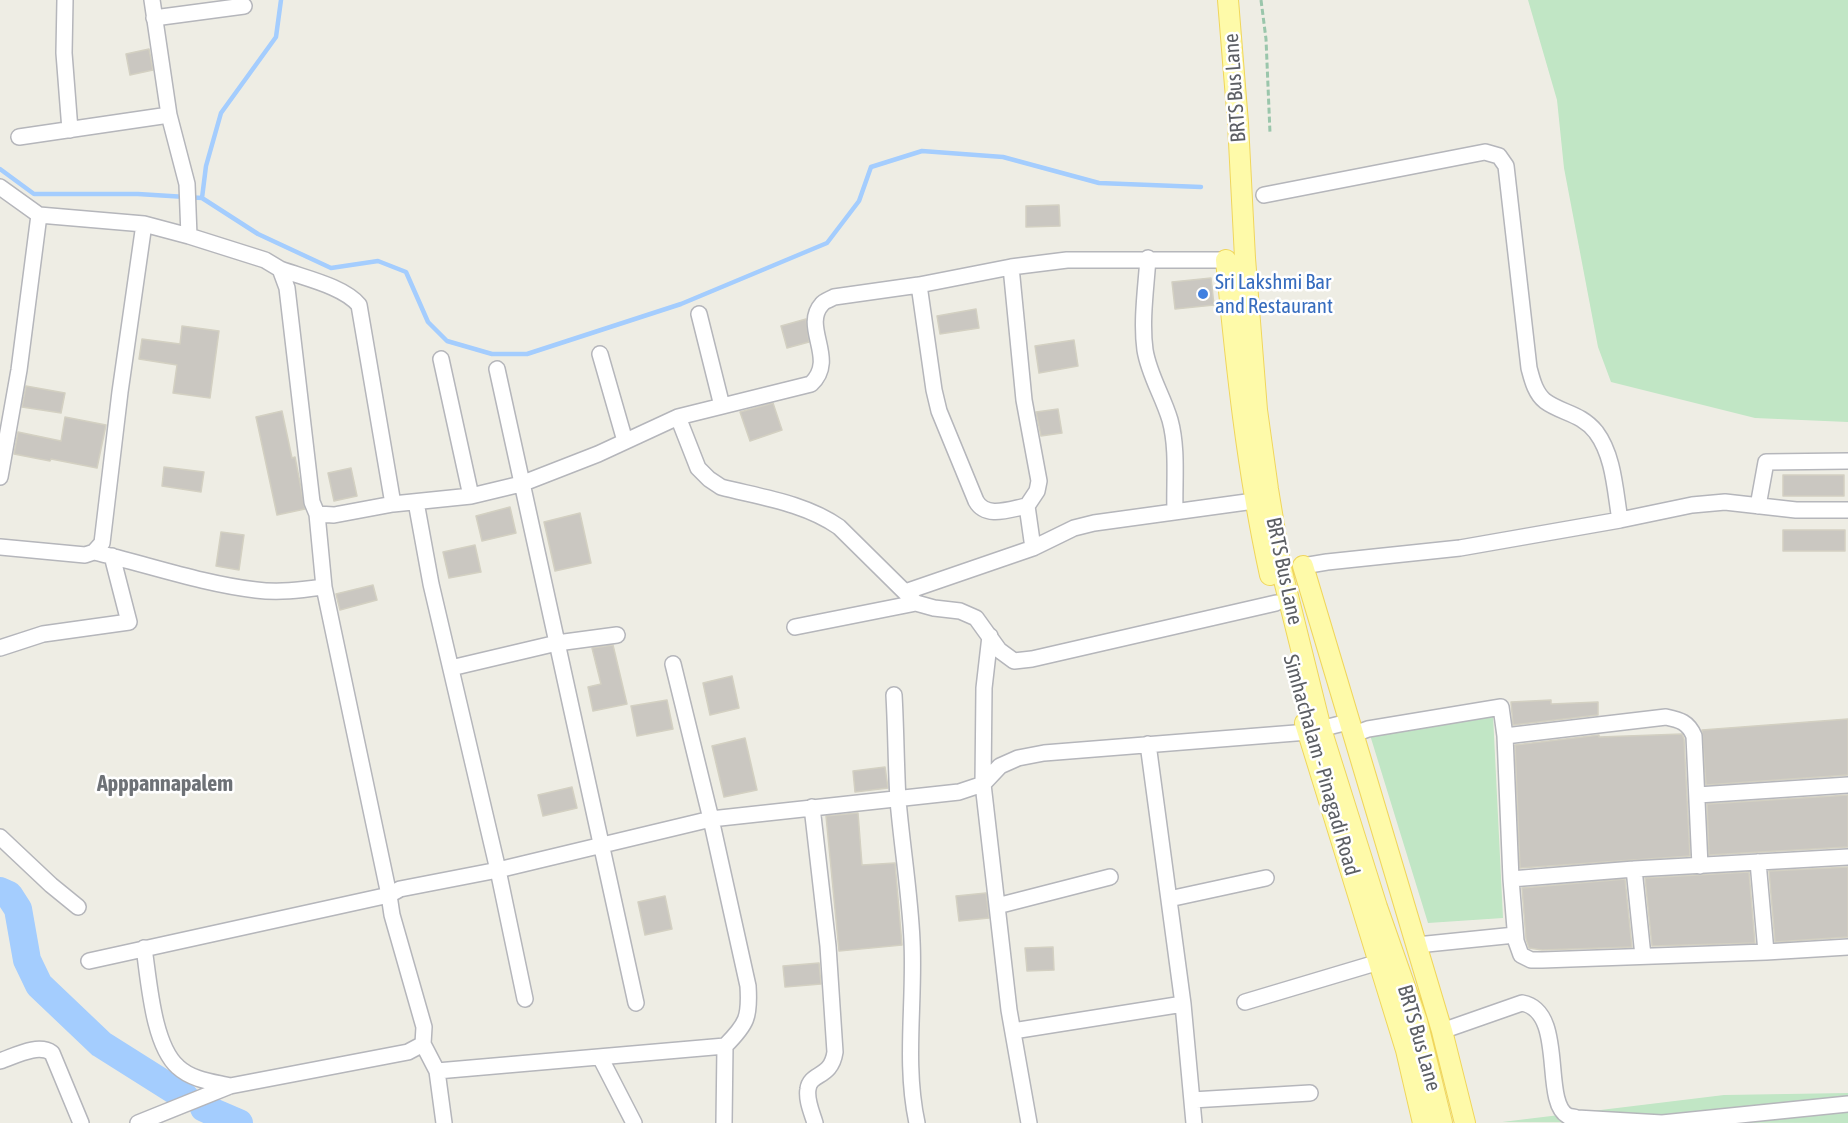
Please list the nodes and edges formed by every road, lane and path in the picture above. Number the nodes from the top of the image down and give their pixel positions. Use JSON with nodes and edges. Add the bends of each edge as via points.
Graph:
{"nodes":[{"id":1,"x":65,"y":0,"type":"edge"},
{"id":2,"x":152,"y":0,"type":"edge"},
{"id":3,"x":1228,"y":0,"type":"edge"},
{"id":4,"x":1261,"y":0,"type":"edge"},
{"id":5,"x":244,"y":6,"type":"dead end"},
{"id":6,"x":154,"y":18,"type":"junction"},
{"id":7,"x":169,"y":115,"type":"junction"},
{"id":8,"x":70,"y":130,"type":"junction"},
{"id":9,"x":1270,"y":133,"type":"dead end"},
{"id":10,"x":18,"y":137,"type":"dead end"},
{"id":11,"x":0,"y":187,"type":"edge"},
{"id":12,"x":1264,"y":195,"type":"dead end"},
{"id":13,"x":39,"y":214,"type":"junction"},
{"id":14,"x":144,"y":224,"type":"junction"},
{"id":15,"x":189,"y":236,"type":"junction"},
{"id":16,"x":1148,"y":258,"type":"junction"},
{"id":17,"x":1226,"y":260,"type":"joint"},
{"id":18,"x":1011,"y":267,"type":"junction"},
{"id":19,"x":280,"y":269,"type":"junction"},
{"id":20,"x":919,"y":285,"type":"junction"},
{"id":21,"x":699,"y":314,"type":"dead end"},
{"id":22,"x":600,"y":354,"type":"dead end"},
{"id":23,"x":441,"y":359,"type":"dead end"},
{"id":24,"x":497,"y":369,"type":"dead end"},
{"id":25,"x":722,"y":406,"type":"junction"},
{"id":26,"x":678,"y":417,"type":"junction"},
{"id":27,"x":625,"y":441,"type":"junction"},
{"id":28,"x":1848,"y":461,"type":"edge"},
{"id":29,"x":0,"y":477,"type":"edge"},
{"id":30,"x":521,"y":484,"type":"junction"},
{"id":31,"x":471,"y":496,"type":"junction"},
{"id":32,"x":1254,"y":501,"type":"junction"},
{"id":33,"x":416,"y":502,"type":"junction"},
{"id":34,"x":393,"y":504,"type":"junction"},
{"id":35,"x":1027,"y":506,"type":"junction"},
{"id":36,"x":1758,"y":506,"type":"junction"},
{"id":37,"x":1848,"y":510,"type":"edge"},
{"id":38,"x":1175,"y":512,"type":"junction"},
{"id":39,"x":317,"y":514,"type":"junction"},
{"id":40,"x":1620,"y":520,"type":"junction"},
{"id":41,"x":0,"y":547,"type":"edge"},
{"id":42,"x":1033,"y":548,"type":"junction"},
{"id":43,"x":94,"y":552,"type":"junction"},
{"id":44,"x":112,"y":556,"type":"junction"},
{"id":45,"x":1304,"y":566,"type":"joint"},
{"id":46,"x":324,"y":587,"type":"junction"},
{"id":47,"x":911,"y":597,"type":"junction"},
{"id":48,"x":1276,"y":603,"type":"junction"},
{"id":49,"x":795,"y":627,"type":"dead end"},
{"id":50,"x":617,"y":635,"type":"dead end"},
{"id":51,"x":990,"y":636,"type":"junction"},
{"id":52,"x":557,"y":643,"type":"junction"},
{"id":53,"x":0,"y":648,"type":"edge"},
{"id":54,"x":673,"y":664,"type":"dead end"},
{"id":55,"x":451,"y":668,"type":"junction"},
{"id":56,"x":894,"y":695,"type":"dead end"},
{"id":57,"x":1350,"y":728,"type":"junction"},
{"id":58,"x":1314,"y":730,"type":"junction"},
{"id":59,"x":1505,"y":736,"type":"junction"},
{"id":60,"x":1148,"y":744,"type":"junction"},
{"id":61,"x":983,"y":784,"type":"junction"},
{"id":62,"x":1848,"y":785,"type":"edge"},
{"id":63,"x":1698,"y":795,"type":"junction"},
{"id":64,"x":898,"y":800,"type":"junction"},
{"id":65,"x":812,"y":807,"type":"junction"},
{"id":66,"x":711,"y":819,"type":"junction"},
{"id":67,"x":0,"y":837,"type":"edge"},
{"id":68,"x":602,"y":845,"type":"junction"},
{"id":69,"x":1848,"y":857,"type":"edge"},
{"id":70,"x":1758,"y":862,"type":"junction"},
{"id":71,"x":1700,"y":866,"type":"junction"},
{"id":72,"x":1634,"y":869,"type":"junction"},
{"id":73,"x":498,"y":870,"type":"junction"},
{"id":74,"x":1110,"y":877,"type":"dead end"},
{"id":75,"x":1266,"y":878,"type":"dead end"},
{"id":76,"x":1511,"y":879,"type":"junction"},
{"id":77,"x":389,"y":895,"type":"junction"},
{"id":78,"x":1169,"y":899,"type":"junction"},
{"id":79,"x":997,"y":906,"type":"junction"},
{"id":80,"x":78,"y":907,"type":"dead end"},
{"id":81,"x":1515,"y":935,"type":"junction"},
{"id":82,"x":1417,"y":945,"type":"junction"},
{"id":83,"x":1848,"y":947,"type":"edge"},
{"id":84,"x":144,"y":948,"type":"junction"},
{"id":85,"x":1766,"y":952,"type":"junction"},
{"id":86,"x":1643,"y":956,"type":"junction"},
{"id":87,"x":89,"y":961,"type":"dead end"},
{"id":88,"x":1379,"y":962,"type":"junction"},
{"id":89,"x":525,"y":999,"type":"dead end"},
{"id":90,"x":1245,"y":1002,"type":"dead end"},
{"id":91,"x":636,"y":1003,"type":"dead end"},
{"id":92,"x":1183,"y":1004,"type":"junction"},
{"id":93,"x":1013,"y":1031,"type":"junction"},
{"id":94,"x":1442,"y":1031,"type":"junction"},
{"id":95,"x":423,"y":1044,"type":"junction"},
{"id":96,"x":725,"y":1046,"type":"junction"},
{"id":97,"x":600,"y":1057,"type":"junction"},
{"id":98,"x":0,"y":1061,"type":"edge"},
{"id":99,"x":437,"y":1071,"type":"junction"},
{"id":100,"x":230,"y":1086,"type":"junction"},
{"id":101,"x":1310,"y":1093,"type":"dead end"},
{"id":102,"x":1192,"y":1100,"type":"junction"},
{"id":103,"x":1848,"y":1104,"type":"edge"},
{"id":104,"x":162,"y":1118,"type":"edge"},
{"id":105,"x":81,"y":1123,"type":"edge"},
{"id":106,"x":138,"y":1123,"type":"edge"},
{"id":107,"x":444,"y":1123,"type":"edge"},
{"id":108,"x":634,"y":1123,"type":"edge"},
{"id":109,"x":724,"y":1123,"type":"edge"},
{"id":110,"x":815,"y":1123,"type":"edge"},
{"id":111,"x":917,"y":1123,"type":"edge"},
{"id":112,"x":1029,"y":1123,"type":"edge"},
{"id":113,"x":1194,"y":1123,"type":"edge"},
{"id":114,"x":1422,"y":1123,"type":"edge"},
{"id":115,"x":1442,"y":1123,"type":"edge"},
{"id":116,"x":1465,"y":1123,"type":"edge"}],
"edges":[{"from":1,"to":8,"type":"street","via":[[64,53]]},
{"from":2,"to":6,"type":"street"},
{"from":3,"to":58,"type":"main road","name":"BRTS Bus Lane","via":[[1257,410],[1281,568]]},
{"from":4,"to":9,"type":"path"},
{"from":5,"to":6,"type":"street"},
{"from":6,"to":7,"type":"street"},
{"from":7,"to":8,"type":"street"},
{"from":7,"to":15,"type":"street","via":[[187,184]]},
{"from":8,"to":10,"type":"street"},
{"from":11,"to":13,"type":"street"},
{"from":12,"to":40,"type":"street","via":[[1485,152],[1499,156],[1506,166],[1528,368],[1535,389],[1545,401],[1579,416],[1595,432],[1609,457]]},
{"from":13,"to":14,"type":"street"},
{"from":13,"to":29,"type":"street","via":[[19,370]]},
{"from":14,"to":15,"type":"street"},
{"from":14,"to":43,"type":"street","via":[[102,543]]},
{"from":15,"to":19,"type":"street","via":[[265,260]]},
{"from":16,"to":17,"type":"street"},
{"from":16,"to":18,"type":"street","via":[[1067,260]]},
{"from":16,"to":38,"type":"street","via":[[1145,351],[1170,420]]},
{"from":17,"to":32,"type":"main road","name":"Simhachalam - Pinagadi Road"},
{"from":18,"to":20,"type":"street"},
{"from":18,"to":35,"type":"street","via":[[1024,400],[1039,481]]},
{"from":19,"to":34,"type":"street","via":[[340,291],[359,305]]},
{"from":19,"to":39,"type":"street","via":[[287,288],[312,501]]},
{"from":20,"to":25,"type":"street","via":[[834,297],[822,304],[814,319],[822,367],[818,377],[811,384]]},
{"from":20,"to":35,"type":"street","via":[[939,411],[976,501],[990,512]]},
{"from":21,"to":25,"type":"street"},
{"from":22,"to":27,"type":"street"},
{"from":23,"to":31,"type":"street"},
{"from":24,"to":30,"type":"street"},
{"from":25,"to":26,"type":"street"},
{"from":26,"to":27,"type":"street"},
{"from":26,"to":47,"type":"street","via":[[698,468],[709,479],[721,487],[825,517]]},
{"from":27,"to":30,"type":"street"},
{"from":28,"to":36,"type":"street","via":[[1766,462]]},
{"from":30,"to":31,"type":"street"},
{"from":30,"to":52,"type":"street"},
{"from":31,"to":33,"type":"street"},
{"from":32,"to":38,"type":"street"},
{"from":32,"to":48,"type":"main road","name":"Simhachalam - Pinagadi Road"},
{"from":33,"to":34,"type":"street"},
{"from":33,"to":55,"type":"street"},
{"from":34,"to":39,"type":"street","via":[[334,515]]},
{"from":35,"to":42,"type":"street"},
{"from":36,"to":37,"type":"street"},
{"from":36,"to":40,"type":"street","via":[[1725,502],[1692,505]]},
{"from":38,"to":42,"type":"street","via":[[1074,528]]},
{"from":39,"to":46,"type":"street"},
{"from":40,"to":45,"type":"street","via":[[1460,548]]},
{"from":41,"to":43,"type":"street","via":[[85,555]]},
{"from":42,"to":47,"type":"street"},
{"from":43,"to":44,"type":"street"},
{"from":44,"to":46,"type":"street","via":[[256,591]]},
{"from":44,"to":53,"type":"street","via":[[129,622],[43,634]]},
{"from":45,"to":57,"type":"main road","name":"Simhachalam - Pinagadi Road"},
{"from":46,"to":77,"type":"street"},
{"from":47,"to":49,"type":"street"},
{"from":47,"to":51,"type":"street","via":[[934,608],[960,611],[976,618]]},
{"from":48,"to":51,"type":"street","via":[[1021,661],[1008,658]]},
{"from":48,"to":58,"type":"main road","name":"Simhachalam - Pinagadi Road"},
{"from":50,"to":52,"type":"street"},
{"from":51,"to":61,"type":"street","via":[[984,688]]},
{"from":52,"to":55,"type":"street"},
{"from":52,"to":68,"type":"street"},
{"from":54,"to":66,"type":"street"},
{"from":55,"to":73,"type":"street"},
{"from":56,"to":64,"type":"street"},
{"from":57,"to":58,"type":"street"},
{"from":57,"to":59,"type":"street","via":[[1368,729],[1501,707]]},
{"from":57,"to":82,"type":"main road","name":"Simhachalam - Pinagadi Road"},
{"from":58,"to":60,"type":"street"},
{"from":58,"to":88,"type":"main road","name":"Simhachalam - Pinagadi Road"},
{"from":58,"to":115,"type":"main road","name":"BRTS Bus Lane","via":[[1417,1021]]},
{"from":59,"to":63,"type":"street","via":[[1666,717],[1679,719],[1689,725],[1694,736]]},
{"from":59,"to":76,"type":"street"},
{"from":60,"to":61,"type":"street","via":[[1018,758],[1000,766]]},
{"from":60,"to":78,"type":"street"},
{"from":61,"to":64,"type":"street","via":[[959,792]]},
{"from":61,"to":79,"type":"street"},
{"from":62,"to":63,"type":"street"},
{"from":63,"to":71,"type":"street"},
{"from":64,"to":65,"type":"street"},
{"from":64,"to":111,"type":"street","via":[[912,938],[910,1068]]},
{"from":65,"to":66,"type":"street"},
{"from":65,"to":110,"type":"street","via":[[835,1052],[828,1070],[811,1081],[808,1089]]},
{"from":66,"to":68,"type":"street"},
{"from":66,"to":96,"type":"street","via":[[748,986],[749,1006],[743,1027]]},
{"from":67,"to":80,"type":"street"},
{"from":68,"to":73,"type":"street"},
{"from":68,"to":91,"type":"street"},
{"from":69,"to":70,"type":"street"},
{"from":70,"to":71,"type":"street"},
{"from":70,"to":85,"type":"street"},
{"from":71,"to":72,"type":"street"},
{"from":72,"to":76,"type":"street"},
{"from":72,"to":86,"type":"street"},
{"from":73,"to":77,"type":"street","via":[[400,889]]},
{"from":73,"to":89,"type":"street"},
{"from":74,"to":79,"type":"street"},
{"from":75,"to":78,"type":"street"},
{"from":76,"to":81,"type":"street"},
{"from":77,"to":84,"type":"street"},
{"from":77,"to":95,"type":"street","via":[[424,1027]]},
{"from":78,"to":92,"type":"street"},
{"from":79,"to":93,"type":"street"},
{"from":81,"to":82,"type":"street"},
{"from":81,"to":86,"type":"street","via":[[1521,955],[1531,960]]},
{"from":82,"to":94,"type":"main road","name":"Simhachalam - Pinagadi Road"},
{"from":83,"to":85,"type":"street"},
{"from":84,"to":87,"type":"street"},
{"from":84,"to":100,"type":"street","via":[[159,1038],[168,1054],[178,1068],[199,1079]]},
{"from":85,"to":86,"type":"street"},
{"from":88,"to":90,"type":"street"},
{"from":88,"to":114,"type":"main road","name":"Simhachalam - Pinagadi Road","via":[[1406,1050]]},
{"from":92,"to":93,"type":"street"},
{"from":92,"to":102,"type":"street"},
{"from":93,"to":112,"type":"street"},
{"from":94,"to":103,"type":"street","via":[[1522,1003],[1532,1005],[1541,1013],[1547,1028],[1559,1104],[1566,1115],[1577,1118],[1662,1123]]},
{"from":94,"to":116,"type":"main road","name":"Simhachalam - Pinagadi Road"},
{"from":95,"to":99,"type":"street"},
{"from":95,"to":100,"type":"street","via":[[408,1052]]},
{"from":96,"to":97,"type":"street"},
{"from":96,"to":109,"type":"street"},
{"from":97,"to":99,"type":"street"},
{"from":97,"to":108,"type":"street"},
{"from":98,"to":105,"type":"street","via":[[38,1049],[52,1053]]},
{"from":99,"to":107,"type":"street"},
{"from":100,"to":104,"type":"street"},
{"from":101,"to":102,"type":"street"},
{"from":102,"to":113,"type":"street"},
{"from":104,"to":106,"type":"street"}]}
